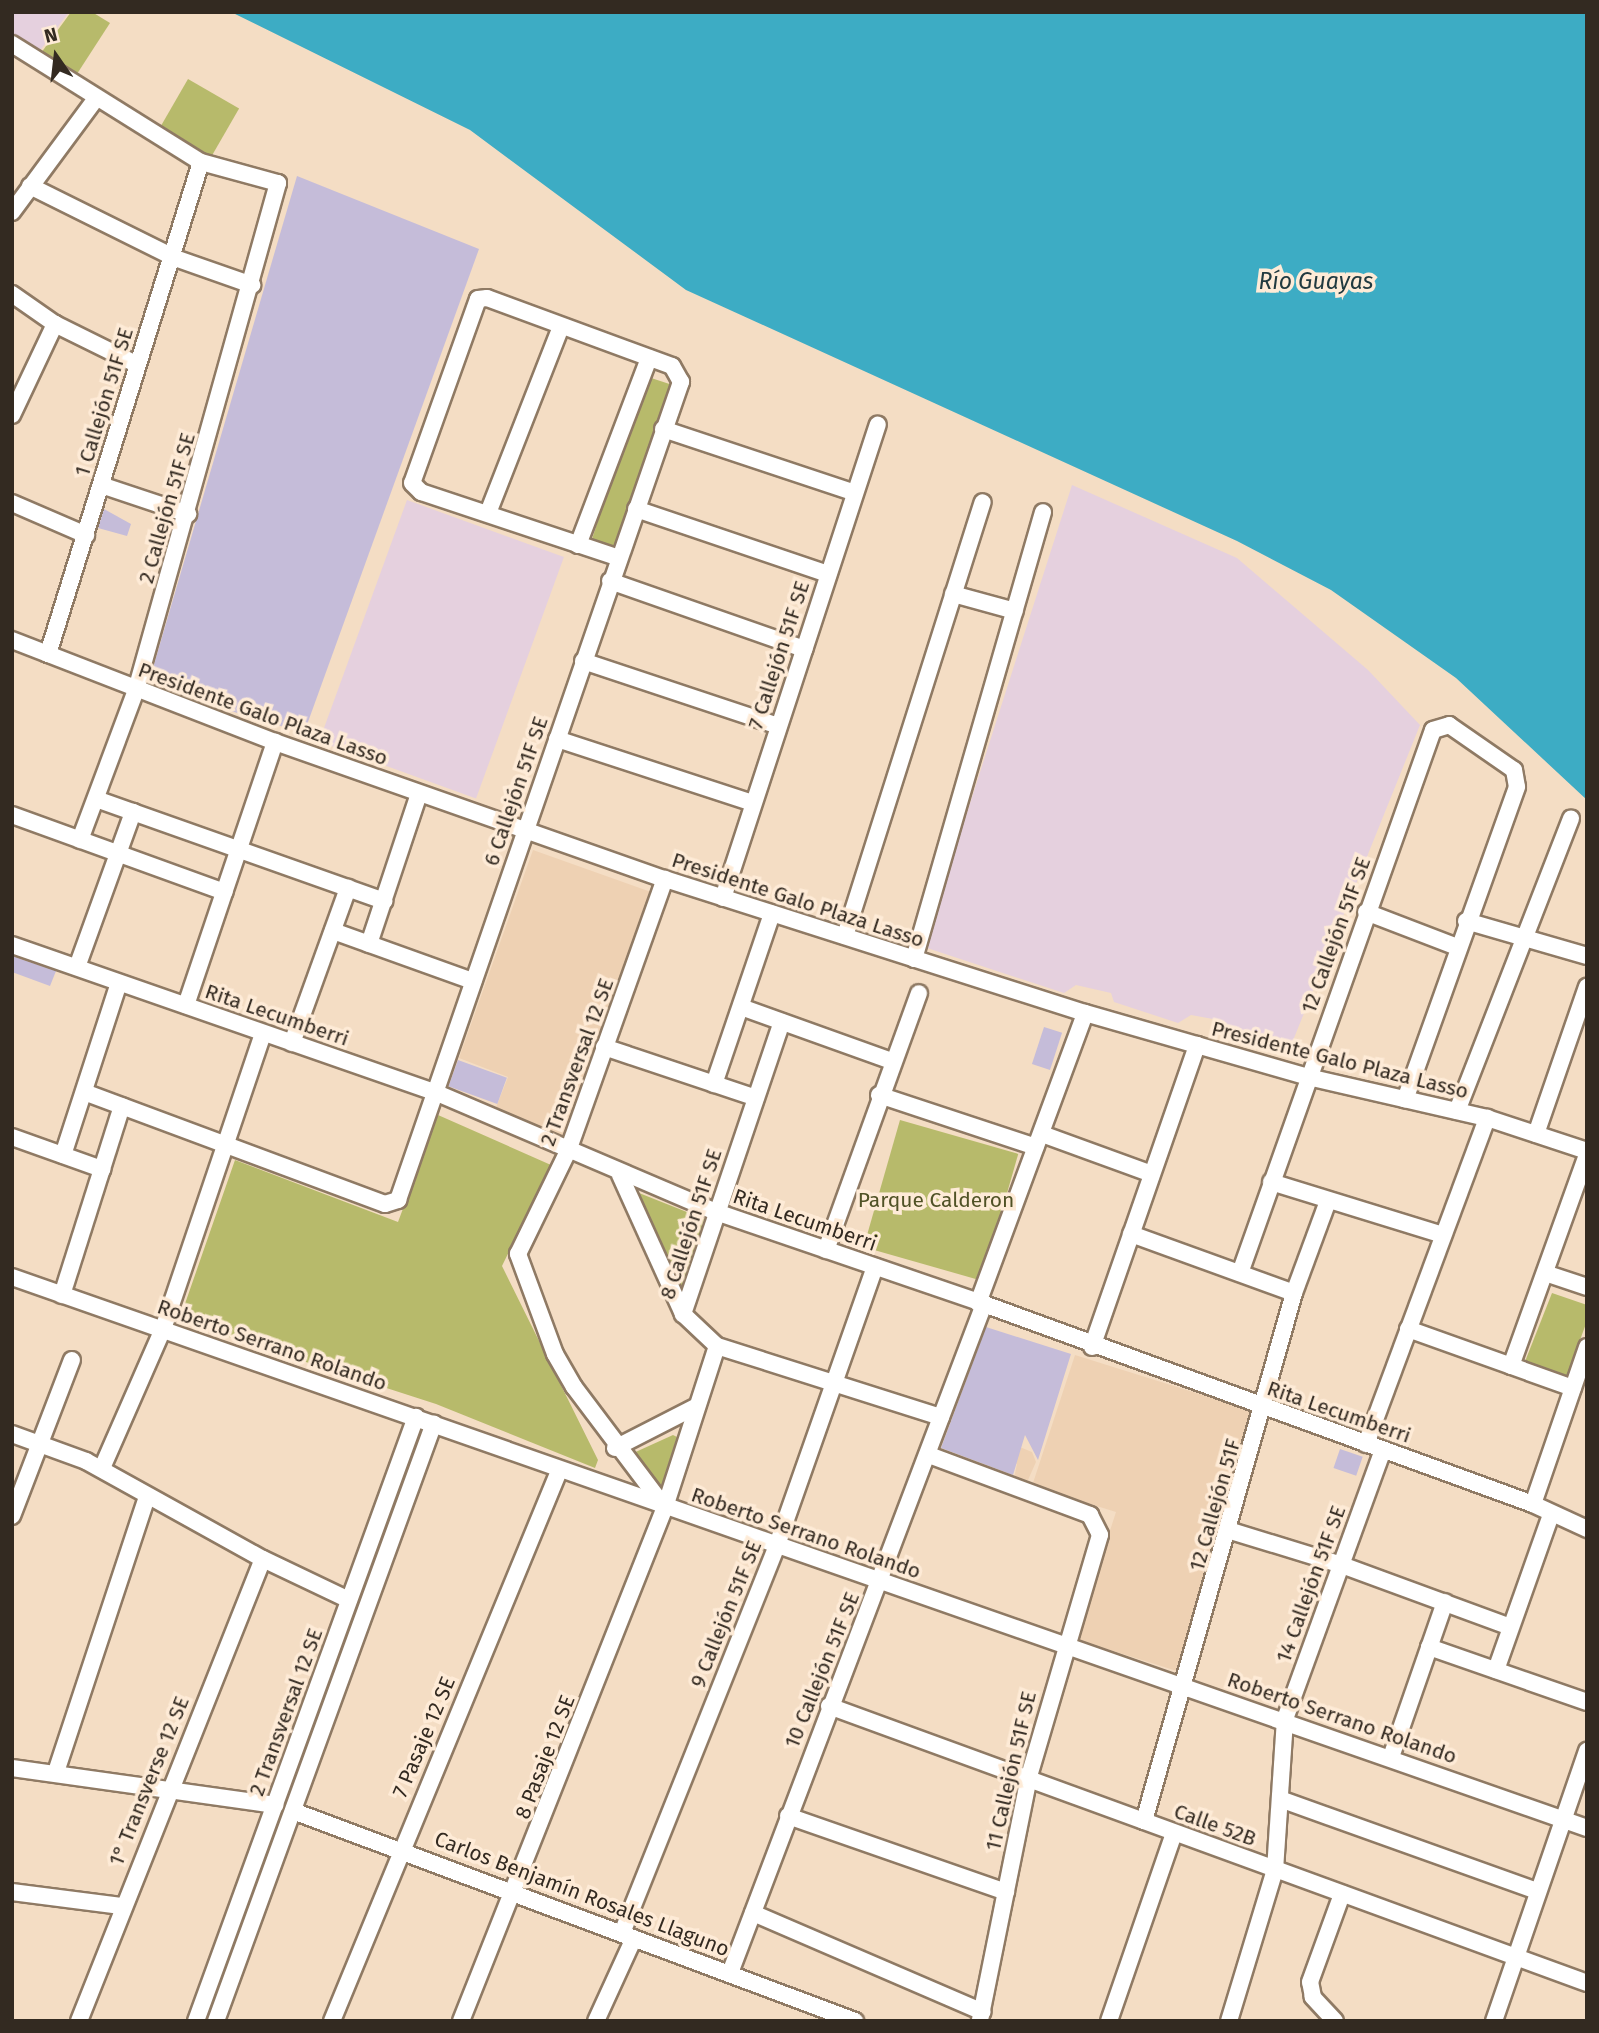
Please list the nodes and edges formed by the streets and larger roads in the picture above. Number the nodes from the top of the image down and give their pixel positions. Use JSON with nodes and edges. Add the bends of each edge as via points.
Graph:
{"nodes":[{"id":1,"x":14,"y":48,"type":"edge"},
{"id":2,"x":95,"y":100,"type":"junction"},
{"id":3,"x":201,"y":162,"type":"junction"},
{"id":4,"x":30,"y":186,"type":"junction"},
{"id":5,"x":12,"y":212,"type":"edge"},
{"id":6,"x":175,"y":258,"type":"junction"},
{"id":7,"x":251,"y":285,"type":"junction"},
{"id":8,"x":12,"y":294,"type":"edge"},
{"id":9,"x":55,"y":324,"type":"junction"},
{"id":10,"x":561,"y":327,"type":"junction"},
{"id":11,"x":649,"y":358,"type":"junction"},
{"id":12,"x":136,"y":364,"type":"junction"},
{"id":13,"x":12,"y":415,"type":"edge"},
{"id":14,"x":878,"y":425,"type":"dead end"},
{"id":15,"x":663,"y":429,"type":"junction"},
{"id":16,"x":100,"y":485,"type":"junction"},
{"id":17,"x":855,"y":494,"type":"junction"},
{"id":18,"x":982,"y":502,"type":"dead end"},
{"id":19,"x":12,"y":503,"type":"edge"},
{"id":20,"x":636,"y":509,"type":"junction"},
{"id":21,"x":1043,"y":512,"type":"dead end"},
{"id":22,"x":488,"y":513,"type":"junction"},
{"id":23,"x":188,"y":514,"type":"junction"},
{"id":24,"x":86,"y":535,"type":"junction"},
{"id":25,"x":578,"y":545,"type":"junction"},
{"id":26,"x":619,"y":558,"type":"junction"},
{"id":27,"x":828,"y":574,"type":"junction"},
{"id":28,"x":611,"y":582,"type":"junction"},
{"id":29,"x":953,"y":594,"type":"junction"},
{"id":30,"x":1014,"y":611,"type":"junction"},
{"id":31,"x":14,"y":645,"type":"edge"},
{"id":32,"x":804,"y":649,"type":"junction"},
{"id":33,"x":48,"y":654,"type":"junction"},
{"id":34,"x":583,"y":661,"type":"junction"},
{"id":35,"x":136,"y":690,"type":"junction"},
{"id":36,"x":778,"y":726,"type":"junction"},
{"id":37,"x":557,"y":738,"type":"junction"},
{"id":38,"x":275,"y":742,"type":"junction"},
{"id":39,"x":419,"y":794,"type":"junction"},
{"id":40,"x":96,"y":799,"type":"junction"},
{"id":41,"x":753,"y":803,"type":"junction"},
{"id":42,"x":134,"y":812,"type":"junction"},
{"id":43,"x":12,"y":815,"type":"edge"},
{"id":44,"x":1571,"y":818,"type":"dead end"},
{"id":45,"x":524,"y":832,"type":"junction"},
{"id":46,"x":80,"y":840,"type":"junction"},
{"id":47,"x":239,"y":850,"type":"junction"},
{"id":48,"x":119,"y":854,"type":"junction"},
{"id":49,"x":665,"y":879,"type":"junction"},
{"id":50,"x":348,"y":888,"type":"junction"},
{"id":51,"x":225,"y":892,"type":"junction"},
{"id":52,"x":723,"y":898,"type":"junction"},
{"id":53,"x":384,"y":901,"type":"junction"},
{"id":54,"x":1366,"y":912,"type":"junction"},
{"id":55,"x":772,"y":914,"type":"junction"},
{"id":56,"x":1466,"y":921,"type":"junction"},
{"id":57,"x":332,"y":931,"type":"junction"},
{"id":58,"x":845,"y":936,"type":"junction"},
{"id":59,"x":1524,"y":937,"type":"junction"},
{"id":60,"x":369,"y":944,"type":"junction"},
{"id":61,"x":12,"y":945,"type":"edge"},
{"id":62,"x":1457,"y":947,"type":"junction"},
{"id":63,"x":1587,"y":956,"type":"edge"},
{"id":64,"x":914,"y":959,"type":"junction"},
{"id":65,"x":77,"y":967,"type":"junction"},
{"id":66,"x":473,"y":981,"type":"junction"},
{"id":67,"x":119,"y":983,"type":"junction"},
{"id":68,"x":1587,"y":987,"type":"edge"},
{"id":69,"x":919,"y":993,"type":"dead end"},
{"id":70,"x":186,"y":1005,"type":"junction"},
{"id":71,"x":741,"y":1007,"type":"junction"},
{"id":72,"x":1085,"y":1013,"type":"junction"},
{"id":73,"x":782,"y":1022,"type":"junction"},
{"id":74,"x":263,"y":1034,"type":"junction"},
{"id":75,"x":292,"y":1043,"type":"junction"},
{"id":76,"x":1197,"y":1045,"type":"junction"},
{"id":77,"x":604,"y":1047,"type":"junction"},
{"id":78,"x":892,"y":1061,"type":"junction"},
{"id":79,"x":1308,"y":1077,"type":"junction"},
{"id":80,"x":715,"y":1084,"type":"junction"},
{"id":81,"x":84,"y":1092,"type":"junction"},
{"id":82,"x":438,"y":1093,"type":"junction"},
{"id":83,"x":879,"y":1095,"type":"junction"},
{"id":84,"x":757,"y":1098,"type":"junction"},
{"id":85,"x":1405,"y":1100,"type":"junction"},
{"id":86,"x":122,"y":1105,"type":"junction"},
{"id":87,"x":1457,"y":1111,"type":"junction"},
{"id":88,"x":1487,"y":1118,"type":"junction"},
{"id":89,"x":1536,"y":1134,"type":"junction"},
{"id":90,"x":12,"y":1137,"type":"edge"},
{"id":91,"x":1039,"y":1140,"type":"junction"},
{"id":92,"x":227,"y":1142,"type":"junction"},
{"id":93,"x":568,"y":1151,"type":"junction"},
{"id":94,"x":1587,"y":1153,"type":"edge"},
{"id":95,"x":63,"y":1155,"type":"junction"},
{"id":96,"x":102,"y":1169,"type":"junction"},
{"id":97,"x":1149,"y":1173,"type":"junction"},
{"id":98,"x":620,"y":1175,"type":"junction"},
{"id":99,"x":1271,"y":1182,"type":"junction"},
{"id":100,"x":1328,"y":1201,"type":"junction"},
{"id":101,"x":716,"y":1212,"type":"junction"},
{"id":102,"x":1130,"y":1234,"type":"junction"},
{"id":103,"x":1443,"y":1235,"type":"junction"},
{"id":104,"x":826,"y":1250,"type":"junction"},
{"id":105,"x":875,"y":1267,"type":"junction"},
{"id":106,"x":1240,"y":1273,"type":"junction"},
{"id":107,"x":1545,"y":1273,"type":"junction"},
{"id":108,"x":12,"y":1277,"type":"edge"},
{"id":109,"x":1587,"y":1287,"type":"edge"},
{"id":110,"x":1294,"y":1293,"type":"junction"},
{"id":111,"x":62,"y":1295,"type":"junction"},
{"id":112,"x":981,"y":1304,"type":"junction"},
{"id":113,"x":683,"y":1314,"type":"junction"},
{"id":114,"x":163,"y":1329,"type":"junction"},
{"id":115,"x":1408,"y":1329,"type":"junction"},
{"id":116,"x":717,"y":1346,"type":"junction"},
{"id":117,"x":1091,"y":1347,"type":"junction"},
{"id":118,"x":1587,"y":1348,"type":"edge"},
{"id":119,"x":72,"y":1360,"type":"dead end"},
{"id":120,"x":1511,"y":1366,"type":"junction"},
{"id":121,"x":835,"y":1380,"type":"junction"},
{"id":122,"x":1573,"y":1388,"type":"junction"},
{"id":123,"x":695,"y":1407,"type":"junction"},
{"id":124,"x":1264,"y":1408,"type":"junction"},
{"id":125,"x":416,"y":1417,"type":"junction"},
{"id":126,"x":941,"y":1417,"type":"junction"},
{"id":127,"x":433,"y":1423,"type":"junction"},
{"id":128,"x":12,"y":1434,"type":"edge"},
{"id":129,"x":41,"y":1441,"type":"junction"},
{"id":130,"x":1366,"y":1444,"type":"junction"},
{"id":131,"x":615,"y":1448,"type":"junction"},
{"id":132,"x":1383,"y":1450,"type":"junction"},
{"id":133,"x":929,"y":1455,"type":"junction"},
{"id":134,"x":102,"y":1468,"type":"junction"},
{"id":135,"x":559,"y":1471,"type":"junction"},
{"id":136,"x":147,"y":1497,"type":"junction"},
{"id":137,"x":1533,"y":1504,"type":"junction"},
{"id":138,"x":665,"y":1507,"type":"junction"},
{"id":139,"x":1551,"y":1515,"type":"junction"},
{"id":140,"x":12,"y":1516,"type":"edge"},
{"id":141,"x":1587,"y":1529,"type":"edge"},
{"id":142,"x":1231,"y":1531,"type":"junction"},
{"id":143,"x":776,"y":1545,"type":"junction"},
{"id":144,"x":263,"y":1559,"type":"junction"},
{"id":145,"x":1339,"y":1564,"type":"junction"},
{"id":146,"x":881,"y":1580,"type":"junction"},
{"id":147,"x":349,"y":1600,"type":"junction"},
{"id":148,"x":1445,"y":1602,"type":"junction"},
{"id":149,"x":1510,"y":1627,"type":"junction"},
{"id":150,"x":1064,"y":1644,"type":"junction"},
{"id":151,"x":1429,"y":1647,"type":"junction"},
{"id":152,"x":1496,"y":1670,"type":"junction"},
{"id":153,"x":1185,"y":1685,"type":"junction"},
{"id":154,"x":1587,"y":1702,"type":"edge"},
{"id":155,"x":829,"y":1706,"type":"junction"},
{"id":156,"x":1285,"y":1719,"type":"junction"},
{"id":157,"x":1587,"y":1751,"type":"edge"},
{"id":158,"x":1391,"y":1757,"type":"junction"},
{"id":159,"x":12,"y":1768,"type":"edge"},
{"id":160,"x":56,"y":1772,"type":"junction"},
{"id":161,"x":1028,"y":1777,"type":"junction"},
{"id":162,"x":170,"y":1786,"type":"junction"},
{"id":163,"x":1280,"y":1799,"type":"junction"},
{"id":164,"x":275,"y":1805,"type":"junction"},
{"id":165,"x":293,"y":1811,"type":"junction"},
{"id":166,"x":788,"y":1816,"type":"junction"},
{"id":167,"x":1562,"y":1818,"type":"junction"},
{"id":168,"x":1144,"y":1821,"type":"junction"},
{"id":169,"x":1587,"y":1828,"type":"edge"},
{"id":170,"x":1174,"y":1833,"type":"junction"},
{"id":171,"x":401,"y":1847,"type":"junction"},
{"id":172,"x":1275,"y":1870,"type":"junction"},
{"id":173,"x":1537,"y":1891,"type":"junction"},
{"id":174,"x":12,"y":1892,"type":"edge"},
{"id":175,"x":1006,"y":1892,"type":"junction"},
{"id":176,"x":514,"y":1894,"type":"junction"},
{"id":177,"x":1342,"y":1894,"type":"junction"},
{"id":178,"x":121,"y":1906,"type":"junction"},
{"id":179,"x":753,"y":1913,"type":"junction"},
{"id":180,"x":628,"y":1935,"type":"junction"},
{"id":181,"x":1515,"y":1958,"type":"junction"},
{"id":182,"x":730,"y":1973,"type":"junction"},
{"id":183,"x":1587,"y":1983,"type":"edge"},
{"id":184,"x":818,"y":2005,"type":"junction"},
{"id":185,"x":982,"y":2016,"type":"edge"},
{"id":186,"x":79,"y":2021,"type":"edge"},
{"id":187,"x":196,"y":2021,"type":"edge"},
{"id":188,"x":216,"y":2021,"type":"edge"},
{"id":189,"x":332,"y":2021,"type":"edge"},
{"id":190,"x":461,"y":2021,"type":"edge"},
{"id":191,"x":596,"y":2021,"type":"edge"},
{"id":192,"x":811,"y":2021,"type":"edge"},
{"id":193,"x":855,"y":2021,"type":"edge"},
{"id":194,"x":1108,"y":2021,"type":"edge"},
{"id":195,"x":1228,"y":2021,"type":"edge"},
{"id":196,"x":1335,"y":2021,"type":"edge"},
{"id":197,"x":1494,"y":2021,"type":"edge"}],
"edges":[{"from":1,"to":2,"type":"street"},
{"from":2,"to":3,"type":"street"},
{"from":2,"to":4,"type":"street"},
{"from":3,"to":6,"type":"street","name":"1 Callejón 51F SE"},
{"from":3,"to":7,"type":"street","name":"2 Callejón 51F SE","via":[[278,183]]},
{"from":4,"to":5,"type":"street"},
{"from":4,"to":6,"type":"street"},
{"from":6,"to":7,"type":"street"},
{"from":6,"to":12,"type":"street","name":"1 Callejón 51F SE"},
{"from":7,"to":23,"type":"street","name":"2 Callejón 51F SE"},
{"from":8,"to":9,"type":"street"},
{"from":9,"to":12,"type":"street"},
{"from":9,"to":13,"type":"street"},
{"from":10,"to":11,"type":"street"},
{"from":10,"to":22,"type":"street"},
{"from":10,"to":22,"type":"street","via":[[487,298],[478,299],[471,310],[410,479],[421,492]]},
{"from":11,"to":15,"type":"street","name":"6 Callejón 51F SE","via":[[672,366],[681,382]]},
{"from":11,"to":25,"type":"street"},
{"from":12,"to":16,"type":"street","name":"1 Callejón 51F SE"},
{"from":14,"to":17,"type":"street","name":"7 Callejón 51F SE"},
{"from":15,"to":17,"type":"street"},
{"from":15,"to":20,"type":"street","name":"6 Callejón 51F SE"},
{"from":16,"to":23,"type":"street"},
{"from":16,"to":24,"type":"street","name":"1 Callejón 51F SE"},
{"from":17,"to":27,"type":"street","name":"7 Callejón 51F SE"},
{"from":18,"to":29,"type":"street"},
{"from":19,"to":24,"type":"street"},
{"from":20,"to":26,"type":"street","name":"6 Callejón 51F SE"},
{"from":20,"to":27,"type":"street"},
{"from":21,"to":30,"type":"street"},
{"from":22,"to":25,"type":"street"},
{"from":23,"to":35,"type":"street","name":"2 Callejón 51F SE"},
{"from":24,"to":33,"type":"street","name":"1 Callejón 51F SE"},
{"from":25,"to":26,"type":"street"},
{"from":26,"to":28,"type":"street","name":"6 Callejón 51F SE"},
{"from":27,"to":32,"type":"street","name":"7 Callejón 51F SE"},
{"from":28,"to":32,"type":"street"},
{"from":28,"to":34,"type":"street","name":"6 Callejón 51F SE"},
{"from":29,"to":30,"type":"street"},
{"from":29,"to":58,"type":"street"},
{"from":30,"to":64,"type":"street"},
{"from":31,"to":33,"type":"street","name":"Presidente Galo Plaza Lasso"},
{"from":32,"to":36,"type":"street","name":"7 Callejón 51F SE"},
{"from":33,"to":35,"type":"street","name":"Presidente Galo Plaza Lasso"},
{"from":34,"to":36,"type":"street"},
{"from":34,"to":37,"type":"street","name":"6 Callejón 51F SE"},
{"from":35,"to":38,"type":"street","name":"Presidente Galo Plaza Lasso"},
{"from":35,"to":40,"type":"street","name":"2 Callejón 51F SE"},
{"from":36,"to":41,"type":"street","name":"7 Callejón 51F SE"},
{"from":37,"to":41,"type":"street"},
{"from":37,"to":45,"type":"street","name":"6 Callejón 51F SE"},
{"from":38,"to":39,"type":"street","name":"Presidente Galo Plaza Lasso"},
{"from":38,"to":47,"type":"street"},
{"from":39,"to":45,"type":"street","name":"Presidente Galo Plaza Lasso"},
{"from":39,"to":53,"type":"street"},
{"from":40,"to":42,"type":"street"},
{"from":40,"to":46,"type":"street","name":"2 Callejón 51F SE"},
{"from":41,"to":52,"type":"street","name":"7 Callejón 51F SE"},
{"from":42,"to":47,"type":"street"},
{"from":42,"to":48,"type":"street"},
{"from":43,"to":46,"type":"street"},
{"from":44,"to":59,"type":"street"},
{"from":45,"to":49,"type":"street","name":"Presidente Galo Plaza Lasso"},
{"from":45,"to":66,"type":"street","name":"6 Callejón 51F SE"},
{"from":46,"to":48,"type":"street"},
{"from":47,"to":50,"type":"street"},
{"from":47,"to":51,"type":"street"},
{"from":48,"to":51,"type":"street"},
{"from":48,"to":65,"type":"street"},
{"from":49,"to":52,"type":"street","name":"Presidente Galo Plaza Lasso"},
{"from":49,"to":77,"type":"street","name":"2 Transversal 12 SE"},
{"from":50,"to":53,"type":"street"},
{"from":50,"to":57,"type":"street"},
{"from":51,"to":70,"type":"street"},
{"from":52,"to":55,"type":"street","name":"Presidente Galo Plaza Lasso"},
{"from":53,"to":60,"type":"street"},
{"from":54,"to":56,"type":"street","name":"12 Callejón 51F SE","via":[[1433,730],[1449,725],[1514,769],[1517,777]]},
{"from":54,"to":62,"type":"street"},
{"from":54,"to":79,"type":"street","name":"12 Callejón 51F SE"},
{"from":55,"to":58,"type":"street","name":"Presidente Galo Plaza Lasso"},
{"from":55,"to":71,"type":"street"},
{"from":56,"to":59,"type":"street"},
{"from":56,"to":62,"type":"street"},
{"from":57,"to":60,"type":"street"},
{"from":57,"to":75,"type":"street"},
{"from":58,"to":64,"type":"street","name":"Presidente Galo Plaza Lasso"},
{"from":59,"to":63,"type":"street"},
{"from":59,"to":87,"type":"street"},
{"from":60,"to":66,"type":"street"},
{"from":61,"to":65,"type":"street","name":"Rita Lecumberri"},
{"from":62,"to":85,"type":"street"},
{"from":64,"to":72,"type":"street","name":"Presidente Galo Plaza Lasso"},
{"from":65,"to":67,"type":"street","name":"Rita Lecumberri"},
{"from":66,"to":82,"type":"street","name":"6 Callejón 51F SE"},
{"from":67,"to":70,"type":"street","name":"Rita Lecumberri"},
{"from":67,"to":81,"type":"street"},
{"from":68,"to":89,"type":"street"},
{"from":69,"to":78,"type":"street"},
{"from":70,"to":74,"type":"street","name":"Rita Lecumberri"},
{"from":71,"to":73,"type":"street"},
{"from":71,"to":80,"type":"street"},
{"from":72,"to":76,"type":"street","name":"Presidente Galo Plaza Lasso"},
{"from":72,"to":91,"type":"street","name":"10 Callejón 51F SE"},
{"from":73,"to":78,"type":"street"},
{"from":73,"to":84,"type":"street","name":"8 Callejón 51F SE"},
{"from":74,"to":75,"type":"street","name":"Rita Lecumberri"},
{"from":74,"to":92,"type":"street"},
{"from":75,"to":82,"type":"street","name":"Rita Lecumberri"},
{"from":76,"to":79,"type":"street","name":"Presidente Galo Plaza Lasso"},
{"from":76,"to":97,"type":"street"},
{"from":77,"to":80,"type":"street"},
{"from":77,"to":93,"type":"street","name":"2 Transversal 12 SE"},
{"from":78,"to":83,"type":"street"},
{"from":79,"to":85,"type":"street","name":"Presidente Galo Plaza Lasso"},
{"from":79,"to":99,"type":"street","name":"12 Callejón 51F SE"},
{"from":80,"to":84,"type":"street"},
{"from":81,"to":86,"type":"street"},
{"from":81,"to":95,"type":"street"},
{"from":82,"to":92,"type":"street","name":"6 Callejón 51F SE","via":[[398,1200],[385,1204]]},
{"from":82,"to":93,"type":"street","name":"Rita Lecumberri"},
{"from":83,"to":91,"type":"street"},
{"from":83,"to":104,"type":"street"},
{"from":84,"to":101,"type":"street","name":"8 Callejón 51F SE"},
{"from":85,"to":87,"type":"street","name":"Presidente Galo Plaza Lasso"},
{"from":86,"to":92,"type":"street"},
{"from":86,"to":96,"type":"street"},
{"from":87,"to":88,"type":"street","name":"Presidente Galo Plaza Lasso"},
{"from":88,"to":89,"type":"street","name":"Presidente Galo Plaza Lasso"},
{"from":88,"to":103,"type":"street"},
{"from":89,"to":94,"type":"street","name":"Presidente Galo Plaza Lasso"},
{"from":90,"to":95,"type":"street"},
{"from":91,"to":97,"type":"street"},
{"from":91,"to":112,"type":"street","name":"10 Callejón 51F SE"},
{"from":92,"to":114,"type":"street"},
{"from":93,"to":98,"type":"street","name":"Rita Lecumberri"},
{"from":93,"to":131,"type":"street","name":"2 Transversal 12 SE","via":[[518,1254],[555,1354]]},
{"from":94,"to":107,"type":"street"},
{"from":95,"to":96,"type":"street"},
{"from":96,"to":111,"type":"street"},
{"from":97,"to":102,"type":"street"},
{"from":98,"to":101,"type":"street","name":"Rita Lecumberri"},
{"from":98,"to":113,"type":"street"},
{"from":99,"to":100,"type":"street"},
{"from":99,"to":106,"type":"street","name":"12 Callejón 51F SE"},
{"from":100,"to":103,"type":"street"},
{"from":100,"to":110,"type":"street","name":"12 Callejón 51F"},
{"from":101,"to":104,"type":"street","name":"Rita Lecumberri"},
{"from":101,"to":113,"type":"street","name":"8 Callejón 51F SE"},
{"from":102,"to":106,"type":"street"},
{"from":102,"to":117,"type":"street"},
{"from":103,"to":115,"type":"street"},
{"from":104,"to":105,"type":"street","name":"Rita Lecumberri"},
{"from":105,"to":112,"type":"street","name":"Rita Lecumberri"},
{"from":105,"to":121,"type":"street","name":"9 Callejón 51F SE"},
{"from":106,"to":110,"type":"street"},
{"from":107,"to":109,"type":"street"},
{"from":107,"to":120,"type":"street"},
{"from":108,"to":111,"type":"street","name":"Roberto Serrano Rolando"},
{"from":110,"to":124,"type":"street","name":"12 Callejón 51F"},
{"from":111,"to":114,"type":"street","name":"Roberto Serrano Rolando"},
{"from":112,"to":117,"type":"street","name":"Rita Lecumberri"},
{"from":112,"to":126,"type":"street","name":"10 Callejón 51F SE"},
{"from":113,"to":116,"type":"street","name":"8 Callejón 51F SE"},
{"from":114,"to":125,"type":"street","name":"Roberto Serrano Rolando"},
{"from":114,"to":134,"type":"street"},
{"from":115,"to":120,"type":"street"},
{"from":115,"to":130,"type":"street"},
{"from":116,"to":121,"type":"street"},
{"from":116,"to":123,"type":"street"},
{"from":117,"to":124,"type":"street","name":"Rita Lecumberri"},
{"from":118,"to":122,"type":"street"},
{"from":119,"to":129,"type":"street"},
{"from":120,"to":122,"type":"street"},
{"from":121,"to":126,"type":"street"},
{"from":121,"to":143,"type":"street","name":"9 Callejón 51F SE"},
{"from":122,"to":137,"type":"street"},
{"from":123,"to":131,"type":"street"},
{"from":123,"to":138,"type":"street"},
{"from":124,"to":130,"type":"street","name":"Rita Lecumberri"},
{"from":124,"to":142,"type":"street","name":"12 Callejón 51F"},
{"from":125,"to":127,"type":"street","name":"Roberto Serrano Rolando"},
{"from":125,"to":147,"type":"street","name":"2 Transversal 12 SE"},
{"from":126,"to":133,"type":"street","name":"10 Callejón 51F SE"},
{"from":127,"to":135,"type":"street","name":"Roberto Serrano Rolando"},
{"from":127,"to":165,"type":"street","name":"2 Transversal 12 SE"},
{"from":128,"to":129,"type":"street"},
{"from":129,"to":134,"type":"street"},
{"from":129,"to":140,"type":"street"},
{"from":130,"to":132,"type":"street","name":"Rita Lecumberri"},
{"from":131,"to":138,"type":"street"},
{"from":132,"to":137,"type":"street","name":"Rita Lecumberri"},
{"from":132,"to":145,"type":"street","name":"14 Callejón 51F SE"},
{"from":133,"to":146,"type":"street","name":"10 Callejón 51F SE"},
{"from":133,"to":150,"type":"street","name":"11 Callejón 51F SE","via":[[1090,1515],[1100,1535]]},
{"from":134,"to":136,"type":"street"},
{"from":135,"to":138,"type":"street","name":"Roberto Serrano Rolando"},
{"from":135,"to":171,"type":"street","name":"7 Pasaje 12 SE"},
{"from":136,"to":144,"type":"street"},
{"from":136,"to":160,"type":"street"},
{"from":137,"to":139,"type":"street","name":"Rita Lecumberri"},
{"from":138,"to":143,"type":"street","name":"Roberto Serrano Rolando"},
{"from":138,"to":176,"type":"street","name":"8 Pasaje 12 SE"},
{"from":139,"to":141,"type":"street","name":"Rita Lecumberri"},
{"from":139,"to":149,"type":"street"},
{"from":142,"to":145,"type":"street"},
{"from":142,"to":153,"type":"street","name":"12 Callejón 51F"},
{"from":143,"to":146,"type":"street","name":"Roberto Serrano Rolando"},
{"from":143,"to":180,"type":"street","name":"9 Callejón 51F SE"},
{"from":144,"to":147,"type":"street"},
{"from":144,"to":162,"type":"street","name":"1° Transverse 12 SE"},
{"from":145,"to":148,"type":"street"},
{"from":145,"to":156,"type":"street","name":"14 Callejón 51F SE"},
{"from":146,"to":150,"type":"street","name":"Roberto Serrano Rolando"},
{"from":146,"to":155,"type":"street","name":"10 Callejón 51F SE"},
{"from":147,"to":164,"type":"street","name":"2 Transversal 12 SE"},
{"from":148,"to":149,"type":"street"},
{"from":148,"to":151,"type":"street"},
{"from":149,"to":152,"type":"street"},
{"from":150,"to":153,"type":"street","name":"Roberto Serrano Rolando"},
{"from":150,"to":161,"type":"street","name":"11 Callejón 51F SE"},
{"from":151,"to":152,"type":"street"},
{"from":151,"to":158,"type":"street"},
{"from":152,"to":154,"type":"street"},
{"from":153,"to":156,"type":"street","name":"Roberto Serrano Rolando"},
{"from":153,"to":168,"type":"street","name":"12 Callejón 51F"},
{"from":155,"to":161,"type":"street","name":"Calle 52B"},
{"from":155,"to":166,"type":"street","name":"10 Callejón 51F SE"},
{"from":156,"to":158,"type":"street","name":"Roberto Serrano Rolando"},
{"from":156,"to":163,"type":"street","name":"14 Callejón 51F SE"},
{"from":157,"to":167,"type":"street"},
{"from":158,"to":167,"type":"street","name":"Roberto Serrano Rolando"},
{"from":159,"to":160,"type":"street"},
{"from":160,"to":162,"type":"street"},
{"from":161,"to":168,"type":"street","name":"Calle 52B"},
{"from":161,"to":175,"type":"street","name":"11 Callejón 51F SE"},
{"from":162,"to":164,"type":"street"},
{"from":162,"to":178,"type":"street","name":"1° Transverse 12 SE"},
{"from":163,"to":172,"type":"street","name":"14 Callejón 51F SE"},
{"from":163,"to":173,"type":"street"},
{"from":164,"to":187,"type":"street","name":"2 Transversal 12 SE"},
{"from":165,"to":171,"type":"street","name":"Carlos Benjamín Rosales Llaguno"},
{"from":165,"to":188,"type":"street","name":"2 Transversal 12 SE"},
{"from":166,"to":175,"type":"street"},
{"from":166,"to":179,"type":"street","name":"10 Callejón 51F SE"},
{"from":167,"to":169,"type":"street","name":"Roberto Serrano Rolando"},
{"from":167,"to":173,"type":"street"},
{"from":168,"to":170,"type":"street","name":"Calle 52B"},
{"from":170,"to":172,"type":"street","name":"Calle 52B"},
{"from":170,"to":194,"type":"street"},
{"from":171,"to":176,"type":"street","name":"Carlos Benjamín Rosales Llaguno"},
{"from":171,"to":189,"type":"street","name":"7 Pasaje 12 SE"},
{"from":172,"to":177,"type":"street","name":"Calle 52B"},
{"from":172,"to":195,"type":"street","name":"14 Callejón 51F SE"},
{"from":173,"to":181,"type":"street"},
{"from":174,"to":178,"type":"street"},
{"from":175,"to":185,"type":"street","name":"11 Callejón 51F SE"},
{"from":176,"to":180,"type":"street","name":"Carlos Benjamín Rosales Llaguno"},
{"from":176,"to":190,"type":"street","name":"8 Pasaje 12 SE"},
{"from":177,"to":181,"type":"street","name":"Calle 52B"},
{"from":177,"to":196,"type":"street","via":[[1310,1982],[1313,1997]]},
{"from":178,"to":186,"type":"street","name":"1° Transverse 12 SE"},
{"from":179,"to":182,"type":"street","name":"10 Callejón 51F SE"},
{"from":179,"to":185,"type":"street"},
{"from":180,"to":182,"type":"street","name":"Carlos Benjamín Rosales Llaguno"},
{"from":180,"to":191,"type":"street","name":"9 Callejón 51F SE"},
{"from":181,"to":183,"type":"street","name":"Calle 52B"},
{"from":181,"to":197,"type":"street"},
{"from":182,"to":184,"type":"street","name":"Carlos Benjamín Rosales Llaguno"},
{"from":184,"to":192,"type":"street"},
{"from":184,"to":193,"type":"street","name":"Carlos Benjamín Rosales Llaguno"}]}
